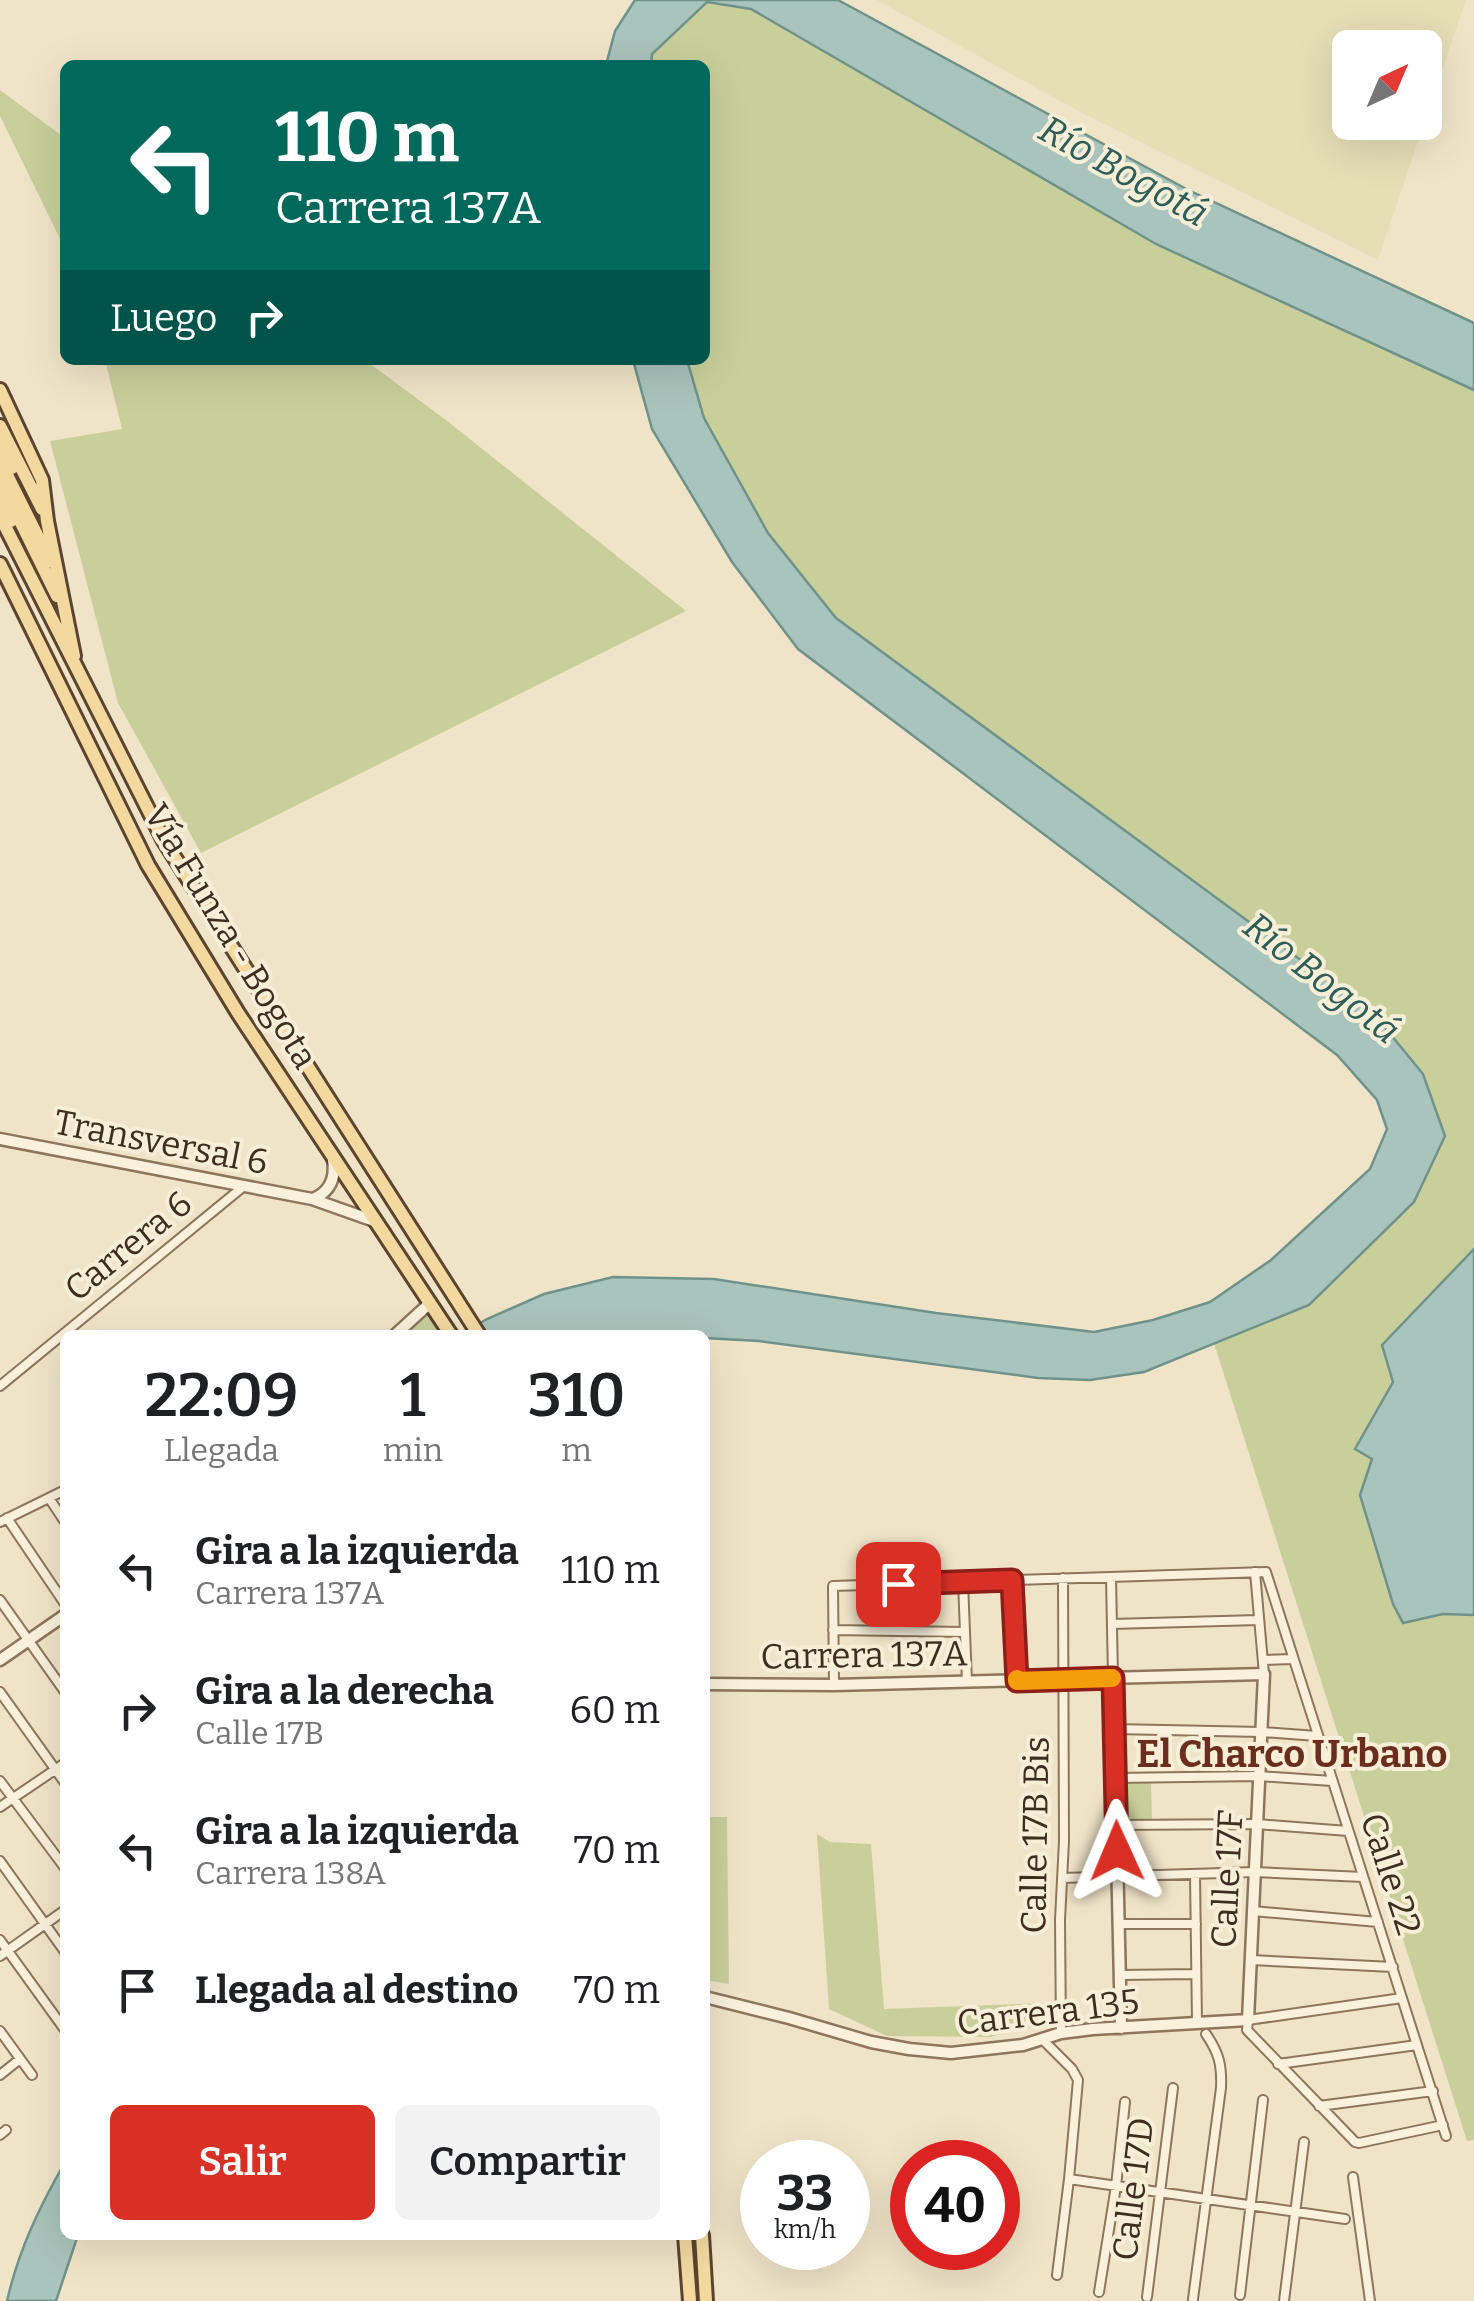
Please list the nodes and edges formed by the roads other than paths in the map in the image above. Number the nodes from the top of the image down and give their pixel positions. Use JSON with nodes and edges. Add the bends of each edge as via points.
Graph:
{"nodes":[{"id":1,"x":0,"y":390,"type":"edge"},
{"id":2,"x":0,"y":408,"type":"edge"},
{"id":3,"x":0,"y":426,"type":"edge"},
{"id":4,"x":0,"y":444,"type":"edge"},
{"id":5,"x":0,"y":460,"type":"edge"},
{"id":6,"x":0,"y":480,"type":"edge"},
{"id":7,"x":44,"y":496,"type":"junction"},
{"id":8,"x":0,"y":499,"type":"edge"},
{"id":9,"x":0,"y":516,"type":"edge"},
{"id":10,"x":47,"y":521,"type":"junction"},
{"id":11,"x":53,"y":551,"type":"junction"},
{"id":12,"x":0,"y":564,"type":"edge"},
{"id":13,"x":58,"y":576,"type":"junction"},
{"id":14,"x":65,"y":612,"type":"junction"},
{"id":15,"x":72,"y":644,"type":"junction"},
{"id":16,"x":76,"y":663,"type":"junction"},
{"id":17,"x":208,"y":913,"type":"junction"},
{"id":18,"x":184,"y":926,"type":"junction"},
{"id":19,"x":0,"y":1139,"type":"edge"},
{"id":20,"x":332,"y":1154,"type":"junction"},
{"id":21,"x":244,"y":1186,"type":"junction"},
{"id":22,"x":312,"y":1199,"type":"junction"},
{"id":23,"x":377,"y":1222,"type":"junction"},
{"id":24,"x":430,"y":1303,"type":"junction"},
{"id":25,"x":68,"y":1330,"type":"edge"},
{"id":26,"x":400,"y":1330,"type":"edge"},
{"id":27,"x":448,"y":1330,"type":"edge"},
{"id":28,"x":476,"y":1330,"type":"edge"},
{"id":29,"x":60,"y":1337,"type":"edge"},
{"id":30,"x":0,"y":1386,"type":"edge"},
{"id":31,"x":60,"y":1492,"type":"edge"},
{"id":32,"x":49,"y":1498,"type":"junction"},
{"id":33,"x":60,"y":1514,"type":"edge"},
{"id":34,"x":4,"y":1520,"type":"edge"},
{"id":35,"x":1255,"y":1572,"type":"junction"},
{"id":36,"x":1110,"y":1577,"type":"junction"},
{"id":37,"x":1063,"y":1578,"type":"junction"},
{"id":38,"x":1012,"y":1580,"type":"junction"},
{"id":39,"x":964,"y":1582,"type":"junction"},
{"id":40,"x":60,"y":1597,"type":"edge"},
{"id":41,"x":0,"y":1600,"type":"edge"},
{"id":42,"x":60,"y":1618,"type":"edge"},
{"id":43,"x":1260,"y":1620,"type":"junction"},
{"id":44,"x":1112,"y":1624,"type":"junction"},
{"id":45,"x":833,"y":1630,"type":"junction"},
{"id":46,"x":965,"y":1632,"type":"junction"},
{"id":47,"x":28,"y":1640,"type":"junction"},
{"id":48,"x":1292,"y":1659,"type":"junction"},
{"id":49,"x":0,"y":1660,"type":"edge"},
{"id":50,"x":1263,"y":1660,"type":"junction"},
{"id":51,"x":1264,"y":1674,"type":"junction"},
{"id":52,"x":1113,"y":1678,"type":"junction"},
{"id":53,"x":1063,"y":1680,"type":"junction"},
{"id":54,"x":1017,"y":1681,"type":"junction"},
{"id":55,"x":967,"y":1682,"type":"junction"},
{"id":56,"x":710,"y":1684,"type":"edge"},
{"id":57,"x":60,"y":1685,"type":"edge"},
{"id":58,"x":834,"y":1686,"type":"junction"},
{"id":59,"x":0,"y":1692,"type":"edge"},
{"id":60,"x":1114,"y":1728,"type":"junction"},
{"id":61,"x":1262,"y":1732,"type":"junction"},
{"id":62,"x":1317,"y":1736,"type":"junction"},
{"id":63,"x":60,"y":1767,"type":"edge"},
{"id":64,"x":56,"y":1770,"type":"junction"},
{"id":65,"x":60,"y":1776,"type":"edge"},
{"id":66,"x":1260,"y":1776,"type":"junction"},
{"id":67,"x":1115,"y":1778,"type":"junction"},
{"id":68,"x":0,"y":1780,"type":"edge"},
{"id":69,"x":1332,"y":1781,"type":"junction"},
{"id":70,"x":13,"y":1798,"type":"junction"},
{"id":71,"x":0,"y":1807,"type":"edge"},
{"id":72,"x":1257,"y":1824,"type":"junction"},
{"id":73,"x":1116,"y":1825,"type":"junction"},
{"id":74,"x":1348,"y":1830,"type":"junction"},
{"id":75,"x":0,"y":1861,"type":"edge"},
{"id":76,"x":60,"y":1861,"type":"edge"},
{"id":77,"x":1255,"y":1872,"type":"junction"},
{"id":78,"x":1196,"y":1874,"type":"junction"},
{"id":79,"x":1118,"y":1876,"type":"junction"},
{"id":80,"x":1363,"y":1877,"type":"junction"},
{"id":81,"x":1062,"y":1878,"type":"junction"},
{"id":82,"x":1253,"y":1911,"type":"junction"},
{"id":83,"x":60,"y":1914,"type":"edge"},
{"id":84,"x":1378,"y":1922,"type":"junction"},
{"id":85,"x":45,"y":1924,"type":"junction"},
{"id":86,"x":1119,"y":1924,"type":"junction"},
{"id":87,"x":1196,"y":1924,"type":"junction"},
{"id":88,"x":0,"y":1940,"type":"edge"},
{"id":89,"x":60,"y":1945,"type":"edge"},
{"id":90,"x":4,"y":1953,"type":"edge"},
{"id":91,"x":1251,"y":1960,"type":"junction"},
{"id":92,"x":1392,"y":1968,"type":"junction"},
{"id":93,"x":1196,"y":1974,"type":"junction"},
{"id":94,"x":1120,"y":1975,"type":"junction"},
{"id":95,"x":710,"y":1998,"type":"edge"},
{"id":96,"x":1402,"y":1998,"type":"junction"},
{"id":97,"x":1248,"y":2020,"type":"junction"},
{"id":98,"x":1197,"y":2023,"type":"junction"},
{"id":99,"x":60,"y":2024,"type":"edge"},
{"id":100,"x":1121,"y":2028,"type":"junction"},
{"id":101,"x":0,"y":2031,"type":"edge"},
{"id":102,"x":1061,"y":2033,"type":"junction"},
{"id":103,"x":1206,"y":2034,"type":"dead end"},
{"id":104,"x":1042,"y":2039,"type":"junction"},
{"id":105,"x":1418,"y":2044,"type":"junction"},
{"id":106,"x":20,"y":2059,"type":"junction"},
{"id":107,"x":1278,"y":2064,"type":"junction"},
{"id":108,"x":0,"y":2074,"type":"edge"},
{"id":109,"x":32,"y":2075,"type":"dead end"},
{"id":110,"x":1173,"y":2088,"type":"dead end"},
{"id":111,"x":1432,"y":2091,"type":"junction"},
{"id":112,"x":1263,"y":2100,"type":"dead end"},
{"id":113,"x":1125,"y":2102,"type":"dead end"},
{"id":114,"x":1319,"y":2106,"type":"junction"},
{"id":115,"x":1444,"y":2124,"type":"junction"},
{"id":116,"x":1446,"y":2136,"type":"dead end"},
{"id":117,"x":1304,"y":2142,"type":"dead end"},
{"id":118,"x":1353,"y":2177,"type":"dead end"},
{"id":119,"x":1069,"y":2180,"type":"junction"},
{"id":120,"x":1116,"y":2186,"type":"junction"},
{"id":121,"x":1160,"y":2192,"type":"junction"},
{"id":122,"x":1206,"y":2200,"type":"junction"},
{"id":123,"x":1252,"y":2206,"type":"junction"},
{"id":124,"x":1295,"y":2212,"type":"junction"},
{"id":125,"x":1345,"y":2219,"type":"dead end"},
{"id":126,"x":684,"y":2240,"type":"edge"},
{"id":127,"x":702,"y":2240,"type":"edge"},
{"id":128,"x":1057,"y":2276,"type":"dead end"},
{"id":129,"x":1099,"y":2292,"type":"dead end"},
{"id":130,"x":1240,"y":2295,"type":"dead end"},
{"id":131,"x":1147,"y":2296,"type":"dead end"},
{"id":132,"x":1194,"y":2299,"type":"edge"},
{"id":133,"x":690,"y":2301,"type":"edge"},
{"id":134,"x":706,"y":2301,"type":"edge"},
{"id":135,"x":1284,"y":2301,"type":"edge"},
{"id":136,"x":1370,"y":2301,"type":"edge"}],
"edges":[{"from":1,"to":7,"type":"main road"},
{"from":2,"to":7,"type":"main road"},
{"from":3,"to":10,"type":"main road"},
{"from":4,"to":11,"type":"main road"},
{"from":5,"to":13,"type":"main road"},
{"from":6,"to":14,"type":"main road"},
{"from":7,"to":10,"type":"main road"},
{"from":8,"to":15,"type":"main road"},
{"from":9,"to":16,"type":"main road"},
{"from":10,"to":11,"type":"main road"},
{"from":11,"to":13,"type":"main road"},
{"from":12,"to":18,"type":"main road","name":"Vía Funza - Bogota"},
{"from":13,"to":14,"type":"main road"},
{"from":14,"to":15,"type":"main road"},
{"from":15,"to":16,"type":"main road"},
{"from":16,"to":17,"type":"main road","via":[[164,841]]},
{"from":17,"to":18,"type":"main road"},
{"from":17,"to":28,"type":"main road"},
{"from":18,"to":20,"type":"main road","name":"Vía Funza - Bogota"},
{"from":19,"to":21,"type":"street","name":"Transversal 6"},
{"from":20,"to":22,"type":"street","name":"Transversal 6","via":[[333,1178]]},
{"from":20,"to":23,"type":"main road","name":"Vía Funza - Bogota"},
{"from":21,"to":22,"type":"street","name":"Transversal 6"},
{"from":21,"to":25,"type":"street","name":"Carrera 6"},
{"from":22,"to":23,"type":"street","name":"Transversal 6"},
{"from":23,"to":24,"type":"main road","name":"Vía Funza - Bogota"},
{"from":24,"to":26,"type":"street"},
{"from":24,"to":27,"type":"main road","name":"Vía Funza - Bogota"},
{"from":29,"to":30,"type":"street","name":"Carrera 6"},
{"from":31,"to":32,"type":"street"},
{"from":32,"to":33,"type":"street"},
{"from":32,"to":34,"type":"street"},
{"from":34,"to":40,"type":"street"},
{"from":35,"to":36,"type":"street"},
{"from":35,"to":43,"type":"street","name":"Calle 17F"},
{"from":35,"to":48,"type":"street","name":"Calle 22","via":[[1266,1572]]},
{"from":36,"to":37,"type":"street"},
{"from":36,"to":44,"type":"street"},
{"from":37,"to":38,"type":"street"},
{"from":37,"to":53,"type":"street","name":"Calle 17B Bis"},
{"from":38,"to":39,"type":"street"},
{"from":38,"to":54,"type":"street"},
{"from":39,"to":45,"type":"street","via":[[833,1586]]},
{"from":39,"to":46,"type":"street"},
{"from":41,"to":47,"type":"street"},
{"from":42,"to":47,"type":"street"},
{"from":43,"to":44,"type":"street"},
{"from":43,"to":50,"type":"street","name":"Calle 17F"},
{"from":44,"to":52,"type":"street"},
{"from":45,"to":46,"type":"street"},
{"from":45,"to":58,"type":"street"},
{"from":46,"to":55,"type":"street"},
{"from":47,"to":49,"type":"street"},
{"from":47,"to":57,"type":"street"},
{"from":48,"to":50,"type":"street"},
{"from":48,"to":62,"type":"street","name":"Calle 22"},
{"from":50,"to":51,"type":"street","name":"Calle 17F"},
{"from":51,"to":52,"type":"street","name":"Carrera 137A"},
{"from":51,"to":61,"type":"street","name":"Calle 17F"},
{"from":52,"to":53,"type":"street","name":"Carrera 137A"},
{"from":52,"to":60,"type":"street"},
{"from":53,"to":54,"type":"street","name":"Carrera 137A"},
{"from":53,"to":81,"type":"street","name":"Calle 17B Bis"},
{"from":54,"to":55,"type":"street","name":"Carrera 137A"},
{"from":55,"to":58,"type":"street","name":"Carrera 137A"},
{"from":56,"to":58,"type":"street","name":"Carrera 137A"},
{"from":59,"to":64,"type":"street"},
{"from":60,"to":61,"type":"street"},
{"from":60,"to":67,"type":"street"},
{"from":61,"to":62,"type":"street"},
{"from":61,"to":66,"type":"street","name":"Calle 17F"},
{"from":62,"to":69,"type":"street","name":"Calle 22"},
{"from":63,"to":64,"type":"street"},
{"from":64,"to":65,"type":"street"},
{"from":64,"to":70,"type":"street"},
{"from":66,"to":67,"type":"street"},
{"from":66,"to":69,"type":"street"},
{"from":66,"to":72,"type":"street","name":"Calle 17F"},
{"from":67,"to":73,"type":"street"},
{"from":68,"to":70,"type":"street"},
{"from":69,"to":74,"type":"street","name":"Calle 22"},
{"from":70,"to":71,"type":"street"},
{"from":70,"to":76,"type":"street"},
{"from":72,"to":73,"type":"street"},
{"from":72,"to":74,"type":"street"},
{"from":72,"to":77,"type":"street","name":"Calle 17F"},
{"from":73,"to":79,"type":"street"},
{"from":74,"to":80,"type":"street","name":"Calle 22"},
{"from":75,"to":85,"type":"street"},
{"from":77,"to":78,"type":"street"},
{"from":77,"to":80,"type":"street"},
{"from":77,"to":82,"type":"street","name":"Calle 17F"},
{"from":78,"to":79,"type":"street"},
{"from":78,"to":87,"type":"street"},
{"from":79,"to":81,"type":"street"},
{"from":79,"to":86,"type":"street"},
{"from":80,"to":84,"type":"street","name":"Calle 22"},
{"from":81,"to":102,"type":"street","name":"Calle 17B Bis"},
{"from":82,"to":84,"type":"street"},
{"from":82,"to":91,"type":"street","name":"Calle 17F"},
{"from":83,"to":85,"type":"street"},
{"from":84,"to":92,"type":"street","name":"Calle 22"},
{"from":85,"to":89,"type":"street"},
{"from":85,"to":90,"type":"street"},
{"from":86,"to":87,"type":"street"},
{"from":86,"to":94,"type":"street"},
{"from":87,"to":93,"type":"street"},
{"from":88,"to":90,"type":"street"},
{"from":90,"to":99,"type":"street"},
{"from":91,"to":92,"type":"street"},
{"from":91,"to":97,"type":"street","name":"Calle 17F"},
{"from":92,"to":96,"type":"street","name":"Calle 22"},
{"from":93,"to":94,"type":"street"},
{"from":93,"to":98,"type":"street"},
{"from":94,"to":100,"type":"street"},
{"from":95,"to":104,"type":"street","name":"Carrera 135","via":[[927,2052]]},
{"from":96,"to":97,"type":"street","name":"Carrera 135"},
{"from":96,"to":105,"type":"street","name":"Calle 22"},
{"from":97,"to":98,"type":"street","name":"Carrera 135"},
{"from":97,"to":107,"type":"street","via":[[1248,2030]]},
{"from":98,"to":100,"type":"street","name":"Carrera 135"},
{"from":100,"to":102,"type":"street","name":"Carrera 135"},
{"from":101,"to":106,"type":"street"},
{"from":102,"to":104,"type":"street","name":"Carrera 135"},
{"from":103,"to":122,"type":"street","via":[[1222,2066]]},
{"from":104,"to":119,"type":"street","via":[[1078,2080]]},
{"from":105,"to":107,"type":"street"},
{"from":105,"to":111,"type":"street","name":"Calle 22"},
{"from":106,"to":108,"type":"street"},
{"from":106,"to":109,"type":"street"},
{"from":107,"to":114,"type":"street"},
{"from":110,"to":121,"type":"street","name":"Calle 17D"},
{"from":111,"to":114,"type":"street"},
{"from":111,"to":115,"type":"street","name":"Calle 22"},
{"from":112,"to":123,"type":"street"},
{"from":113,"to":120,"type":"street"},
{"from":114,"to":115,"type":"street","via":[[1359,2144]]},
{"from":115,"to":116,"type":"street","name":"Calle 22"},
{"from":117,"to":124,"type":"street"},
{"from":118,"to":136,"type":"street"},
{"from":119,"to":120,"type":"street"},
{"from":119,"to":128,"type":"street"},
{"from":120,"to":121,"type":"street"},
{"from":120,"to":129,"type":"street"},
{"from":121,"to":122,"type":"street"},
{"from":121,"to":131,"type":"street","name":"Calle 17D"},
{"from":122,"to":123,"type":"street"},
{"from":122,"to":132,"type":"street"},
{"from":123,"to":124,"type":"street"},
{"from":123,"to":130,"type":"street"},
{"from":124,"to":125,"type":"street"},
{"from":124,"to":135,"type":"street"},
{"from":126,"to":133,"type":"main road"},
{"from":127,"to":134,"type":"main road"}]}
